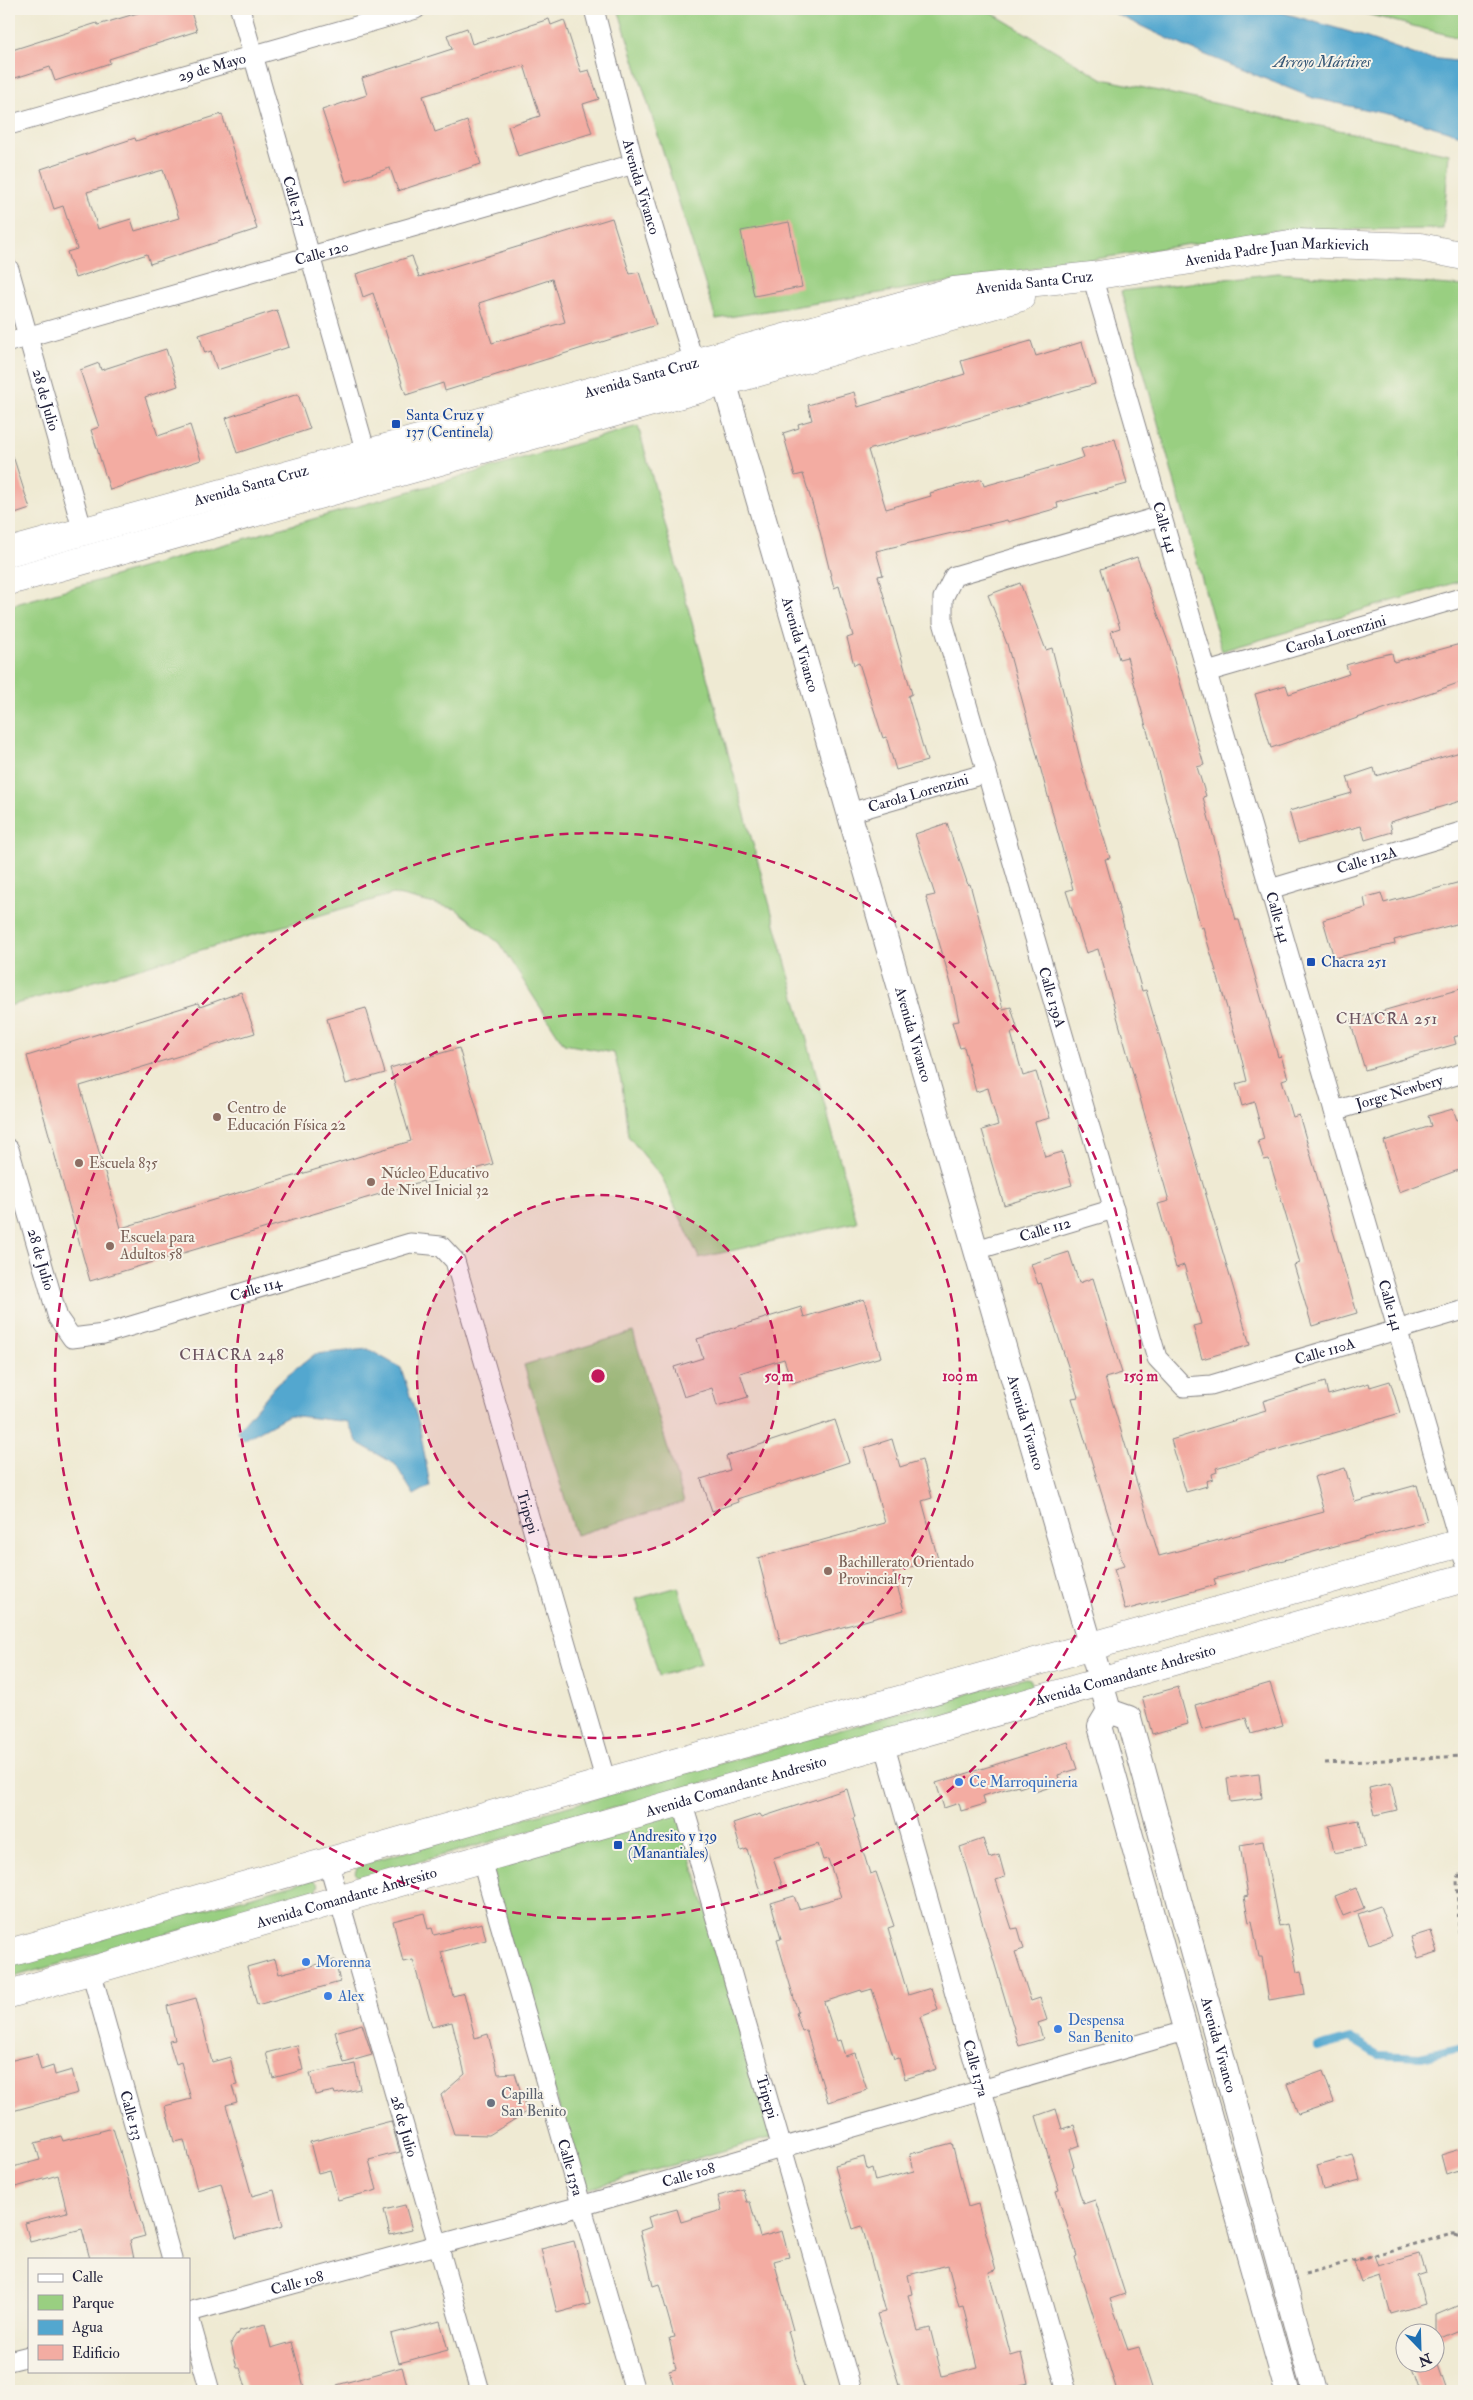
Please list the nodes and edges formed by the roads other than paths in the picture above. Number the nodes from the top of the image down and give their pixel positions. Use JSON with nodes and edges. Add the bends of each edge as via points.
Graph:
{"nodes":[{"id":1,"x":240,"y":9,"type":"edge"},
{"id":2,"x":416,"y":9,"type":"edge"},
{"id":3,"x":594,"y":9,"type":"edge"},
{"id":4,"x":253,"y":55,"type":"junction"},
{"id":5,"x":9,"y":125,"type":"edge"},
{"id":6,"x":634,"y":164,"type":"junction"},
{"id":7,"x":310,"y":256,"type":"junction"},
{"id":8,"x":1464,"y":256,"type":"edge"},
{"id":9,"x":9,"y":269,"type":"edge"},
{"id":10,"x":1092,"y":276,"type":"junction"},
{"id":11,"x":28,"y":336,"type":"junction"},
{"id":12,"x":9,"y":342,"type":"edge"},
{"id":13,"x":712,"y":368,"type":"junction"},
{"id":14,"x":366,"y":453,"type":"junction"},
{"id":15,"x":1161,"y":516,"type":"junction"},
{"id":16,"x":83,"y":532,"type":"junction"},
{"id":17,"x":9,"y":552,"type":"edge"},
{"id":18,"x":9,"y":581,"type":"edge"},
{"id":19,"x":1464,"y":597,"type":"edge"},
{"id":20,"x":1207,"y":672,"type":"junction"},
{"id":21,"x":987,"y":773,"type":"junction"},
{"id":22,"x":849,"y":814,"type":"junction"},
{"id":23,"x":1464,"y":832,"type":"edge"},
{"id":24,"x":1270,"y":889,"type":"junction"},
{"id":25,"x":1464,"y":1073,"type":"edge"},
{"id":26,"x":1334,"y":1111,"type":"junction"},
{"id":27,"x":9,"y":1149,"type":"edge"},
{"id":28,"x":1114,"y":1209,"type":"junction"},
{"id":29,"x":441,"y":1246,"type":"joint"},
{"id":30,"x":976,"y":1250,"type":"junction"},
{"id":31,"x":1464,"y":1310,"type":"edge"},
{"id":32,"x":1398,"y":1330,"type":"junction"},
{"id":33,"x":72,"y":1338,"type":"joint"},
{"id":34,"x":1184,"y":1387,"type":"joint"},
{"id":35,"x":1463,"y":1548,"type":"edge"},
{"id":36,"x":1464,"y":1578,"type":"edge"},
{"id":37,"x":1091,"y":1646,"type":"junction"},
{"id":38,"x":1101,"y":1681,"type":"junction"},
{"id":39,"x":1109,"y":1711,"type":"junction"},
{"id":40,"x":884,"y":1743,"type":"junction"},
{"id":41,"x":606,"y":1782,"type":"junction"},
{"id":42,"x":682,"y":1801,"type":"junction"},
{"id":43,"x":481,"y":1858,"type":"junction"},
{"id":44,"x":328,"y":1861,"type":"junction"},
{"id":45,"x":339,"y":1900,"type":"junction"},
{"id":46,"x":9,"y":1954,"type":"edge"},
{"id":47,"x":91,"y":1971,"type":"junction"},
{"id":48,"x":9,"y":1994,"type":"edge"},
{"id":49,"x":1185,"y":2031,"type":"junction"},
{"id":50,"x":982,"y":2090,"type":"junction"},
{"id":51,"x":782,"y":2148,"type":"junction"},
{"id":52,"x":581,"y":2206,"type":"junction"},
{"id":53,"x":438,"y":2245,"type":"junction"},
{"id":54,"x":172,"y":2258,"type":"edge"},
{"id":55,"x":190,"y":2312,"type":"edge"},
{"id":56,"x":190,"y":2321,"type":"edge"},
{"id":57,"x":28,"y":2356,"type":"edge"},
{"id":58,"x":9,"y":2361,"type":"edge"},
{"id":59,"x":210,"y":2391,"type":"edge"},
{"id":60,"x":480,"y":2391,"type":"edge"},
{"id":61,"x":635,"y":2391,"type":"edge"},
{"id":62,"x":852,"y":2391,"type":"edge"},
{"id":63,"x":1068,"y":2391,"type":"edge"},
{"id":64,"x":1287,"y":2391,"type":"edge"},
{"id":65,"x":1314,"y":2391,"type":"edge"}],
"edges":[{"from":1,"to":4,"type":"street","name":"Calle 137"},
{"from":2,"to":4,"type":"street","name":"29 de Mayo"},
{"from":3,"to":6,"type":"street","name":"Avenida Vivanco"},
{"from":4,"to":5,"type":"street","name":"29 de Mayo"},
{"from":4,"to":7,"type":"street","name":"Calle 137"},
{"from":6,"to":7,"type":"street","name":"Calle 120"},
{"from":6,"to":13,"type":"street","name":"Avenida Vivanco"},
{"from":7,"to":11,"type":"street","name":"Calle 120"},
{"from":7,"to":14,"type":"street","name":"Calle 137"},
{"from":8,"to":10,"type":"main road","name":"Avenida Padre Juan Markievich","via":[[1420,247],[1296,243]]},
{"from":9,"to":11,"type":"street","name":"28 de Julio"},
{"from":10,"to":13,"type":"main road","name":"Avenida Santa Cruz"},
{"from":10,"to":15,"type":"street","name":"Calle 141"},
{"from":11,"to":12,"type":"street","name":"Calle 120"},
{"from":11,"to":16,"type":"street","name":"28 de Julio"},
{"from":13,"to":14,"type":"main road","name":"Avenida Santa Cruz"},
{"from":13,"to":18,"type":"main road","name":"Avenida Santa Cruz"},
{"from":13,"to":22,"type":"street","name":"Avenida Vivanco"},
{"from":14,"to":16,"type":"main road","name":"Avenida Santa Cruz"},
{"from":15,"to":20,"type":"street","name":"Calle 141"},
{"from":15,"to":21,"type":"street","name":"Calle 139A","via":[[954,576],[943,598],[943,622]]},
{"from":16,"to":17,"type":"main road","name":"Avenida Santa Cruz"},
{"from":19,"to":20,"type":"street","name":"Carola Lorenzini"},
{"from":20,"to":24,"type":"street","name":"Calle 141"},
{"from":21,"to":22,"type":"street","name":"Carola Lorenzini"},
{"from":21,"to":28,"type":"street","name":"Calle 139A"},
{"from":22,"to":30,"type":"street","name":"Avenida Vivanco"},
{"from":23,"to":24,"type":"street","name":"Calle 112A"},
{"from":24,"to":26,"type":"street","name":"Calle 141"},
{"from":25,"to":26,"type":"street","name":"Jorge Newbery"},
{"from":26,"to":32,"type":"street","name":"Calle 141"},
{"from":27,"to":33,"type":"street","name":"28 de Julio","via":[[58,1318]]},
{"from":28,"to":30,"type":"street","name":"Calle 112"},
{"from":28,"to":34,"type":"street","name":"Calle 139A","via":[[1157,1358]]},
{"from":29,"to":33,"type":"street","name":"Calle 114","via":[[410,1243],[104,1334]]},
{"from":29,"to":41,"type":"street","name":"Tripepi","via":[[455,1261]]},
{"from":30,"to":37,"type":"street","name":"Avenida Vivanco"},
{"from":31,"to":32,"type":"street","name":"Calle 110A"},
{"from":32,"to":34,"type":"street","name":"Calle 110A","via":[[1211,1385]]},
{"from":32,"to":35,"type":"street","name":"Calle 141"},
{"from":35,"to":37,"type":"main road"},
{"from":36,"to":38,"type":"main road","name":"Avenida Comandante Andresito"},
{"from":37,"to":38,"type":"street","name":"Avenida Vivanco"},
{"from":37,"to":41,"type":"main road"},
{"from":38,"to":39,"type":"street","name":"Avenida Vivanco"},
{"from":38,"to":40,"type":"main road","name":"Avenida Comandante Andresito"},
{"from":39,"to":49,"type":"street","name":"Avenida Vivanco","via":[[1100,1726]]},
{"from":39,"to":65,"type":"street","name":"Avenida Vivanco","via":[[1129,1718]]},
{"from":40,"to":42,"type":"main road","name":"Avenida Comandante Andresito"},
{"from":40,"to":50,"type":"street","name":"Calle 137a"},
{"from":41,"to":44,"type":"main road"},
{"from":42,"to":43,"type":"main road","name":"Avenida Comandante Andresito"},
{"from":42,"to":51,"type":"street","name":"Tripepi"},
{"from":43,"to":45,"type":"main road","name":"Avenida Comandante Andresito"},
{"from":43,"to":52,"type":"street","name":"Calle 135a"},
{"from":44,"to":45,"type":"street","name":"28 de Julio"},
{"from":44,"to":46,"type":"main road"},
{"from":45,"to":47,"type":"main road","name":"Avenida Comandante Andresito"},
{"from":45,"to":53,"type":"street","name":"28 de Julio"},
{"from":47,"to":48,"type":"main road","name":"Avenida Comandante Andresito"},
{"from":47,"to":54,"type":"street","name":"Calle 133"},
{"from":49,"to":50,"type":"street","name":"Calle 108"},
{"from":49,"to":64,"type":"street","name":"Avenida Vivanco"},
{"from":50,"to":51,"type":"street","name":"Calle 108"},
{"from":50,"to":63,"type":"street","name":"Calle 137a"},
{"from":51,"to":52,"type":"street","name":"Calle 108"},
{"from":51,"to":62,"type":"street","name":"Tripepi"},
{"from":52,"to":53,"type":"street","name":"Calle 108"},
{"from":52,"to":61,"type":"street","name":"Calle 135a"},
{"from":53,"to":55,"type":"street","name":"Calle 108"},
{"from":53,"to":60,"type":"street","name":"28 de Julio"},
{"from":56,"to":59,"type":"street"},
{"from":57,"to":58,"type":"street"}]}
